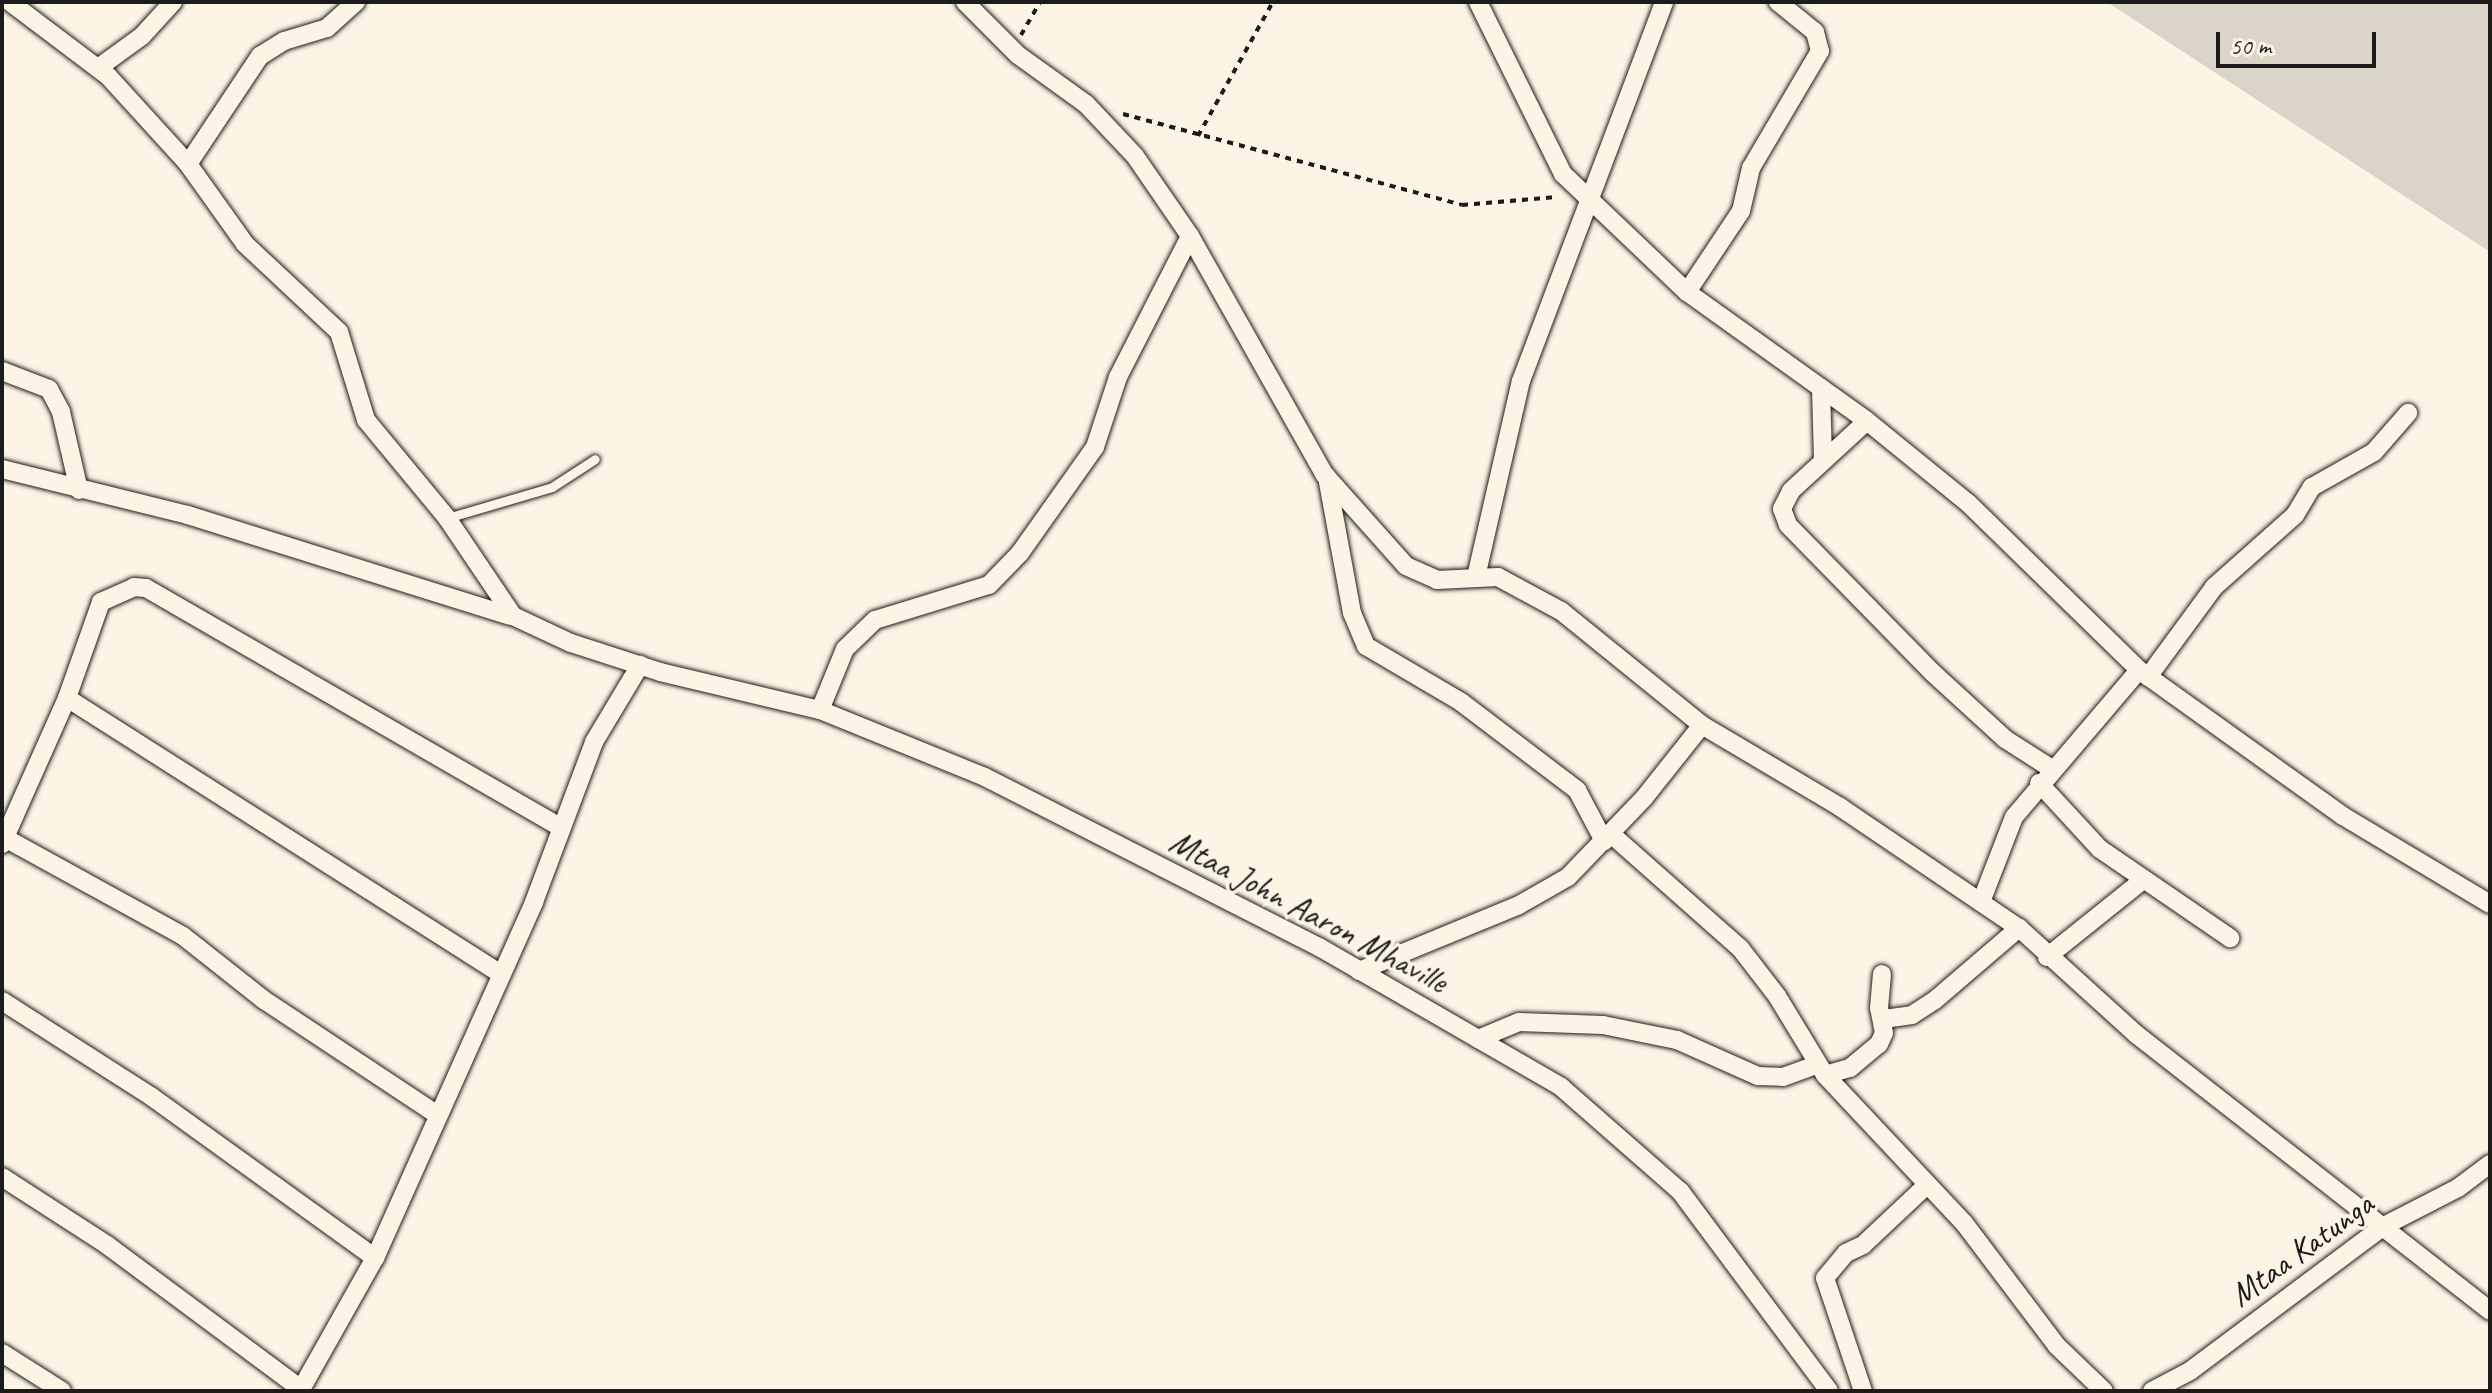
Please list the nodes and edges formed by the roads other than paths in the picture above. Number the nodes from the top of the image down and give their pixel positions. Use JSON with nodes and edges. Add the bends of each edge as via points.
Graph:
{"nodes":[{"id":1,"x":10,"y":2,"type":"edge"},
{"id":2,"x":173,"y":2,"type":"edge"},
{"id":3,"x":356,"y":2,"type":"edge"},
{"id":4,"x":965,"y":2,"type":"edge"},
{"id":5,"x":1478,"y":2,"type":"edge"},
{"id":6,"x":1664,"y":2,"type":"edge"},
{"id":7,"x":1778,"y":2,"type":"edge"},
{"id":8,"x":98,"y":68,"type":"junction"},
{"id":9,"x":188,"y":164,"type":"junction"},
{"id":10,"x":1589,"y":196,"type":"junction"},
{"id":11,"x":1190,"y":236,"type":"junction"},
{"id":12,"x":1687,"y":292,"type":"junction"},
{"id":13,"x":2,"y":371,"type":"edge"},
{"id":14,"x":1821,"y":388,"type":"junction"},
{"id":15,"x":2408,"y":413,"type":"dead end"},
{"id":16,"x":1867,"y":421,"type":"junction"},
{"id":17,"x":595,"y":459,"type":"dead end"},
{"id":18,"x":1823,"y":460,"type":"junction"},
{"id":19,"x":2,"y":469,"type":"edge"},
{"id":20,"x":1327,"y":477,"type":"junction"},
{"id":21,"x":79,"y":490,"type":"junction"},
{"id":22,"x":447,"y":518,"type":"junction"},
{"id":23,"x":1476,"y":577,"type":"junction"},
{"id":24,"x":513,"y":616,"type":"junction"},
{"id":25,"x":640,"y":665,"type":"junction"},
{"id":26,"x":2144,"y":673,"type":"junction"},
{"id":27,"x":67,"y":698,"type":"junction"},
{"id":28,"x":820,"y":710,"type":"junction"},
{"id":29,"x":1702,"y":725,"type":"junction"},
{"id":30,"x":2046,"y":776,"type":"junction"},
{"id":31,"x":562,"y":828,"type":"junction"},
{"id":32,"x":1608,"y":838,"type":"junction"},
{"id":33,"x":4,"y":841,"type":"edge"},
{"id":34,"x":2143,"y":880,"type":"junction"},
{"id":35,"x":1981,"y":902,"type":"junction"},
{"id":36,"x":2490,"y":904,"type":"edge"},
{"id":37,"x":2019,"y":928,"type":"junction"},
{"id":38,"x":2230,"y":938,"type":"dead end"},
{"id":39,"x":2047,"y":957,"type":"junction"},
{"id":40,"x":1359,"y":971,"type":"junction"},
{"id":41,"x":501,"y":974,"type":"junction"},
{"id":42,"x":1882,"y":974,"type":"dead end"},
{"id":43,"x":2,"y":1001,"type":"edge"},
{"id":44,"x":1884,"y":1019,"type":"junction"},
{"id":45,"x":1478,"y":1039,"type":"junction"},
{"id":46,"x":1821,"y":1070,"type":"junction"},
{"id":47,"x":436,"y":1114,"type":"junction"},
{"id":48,"x":2490,"y":1164,"type":"edge"},
{"id":49,"x":2,"y":1177,"type":"edge"},
{"id":50,"x":1927,"y":1185,"type":"junction"},
{"id":51,"x":2384,"y":1226,"type":"junction"},
{"id":52,"x":375,"y":1258,"type":"junction"},
{"id":53,"x":2490,"y":1311,"type":"edge"},
{"id":54,"x":2,"y":1353,"type":"edge"},
{"id":55,"x":301,"y":1390,"type":"edge"},
{"id":56,"x":62,"y":1391,"type":"edge"},
{"id":57,"x":1829,"y":1391,"type":"edge"},
{"id":58,"x":1863,"y":1391,"type":"edge"},
{"id":59,"x":2104,"y":1391,"type":"edge"},
{"id":60,"x":2152,"y":1391,"type":"edge"}],
"edges":[{"from":1,"to":8,"type":"street"},
{"from":2,"to":8,"type":"street","via":[[142,36]]},
{"from":3,"to":9,"type":"street","via":[[327,28],[284,41],[260,56]]},
{"from":4,"to":11,"type":"street","via":[[1013,50],[1086,104],[1135,156]]},
{"from":5,"to":10,"type":"street","via":[[1563,174]]},
{"from":6,"to":10,"type":"street"},
{"from":7,"to":12,"type":"street","via":[[1815,32],[1820,51],[1751,168],[1741,211]]},
{"from":8,"to":9,"type":"street"},
{"from":9,"to":22,"type":"street","via":[[245,244],[344,340],[366,420]]},
{"from":10,"to":12,"type":"street"},
{"from":10,"to":23,"type":"street","via":[[1521,381]]},
{"from":11,"to":20,"type":"street"},
{"from":11,"to":28,"type":"street","via":[[1118,377],[1095,447],[1020,553],[989,585],[875,620],[845,649]]},
{"from":12,"to":14,"type":"street"},
{"from":13,"to":21,"type":"street","via":[[49,389],[61,412]]},
{"from":14,"to":16,"type":"street"},
{"from":14,"to":18,"type":"street"},
{"from":15,"to":26,"type":"street","via":[[2374,452],[2321,479],[2295,515],[2214,587]]},
{"from":16,"to":18,"type":"street"},
{"from":16,"to":26,"type":"street","via":[[1968,503]]},
{"from":17,"to":22,"type":"lane","via":[[552,487]]},
{"from":18,"to":30,"type":"street","via":[[1783,501],[1788,525],[1933,673]]},
{"from":19,"to":21,"type":"street","name":"Mtaa John Aaron Mhaville"},
{"from":20,"to":23,"type":"street","via":[[1406,566],[1437,580]]},
{"from":20,"to":32,"type":"street","via":[[1352,613],[1366,646],[1461,702],[1577,790]]},
{"from":21,"to":24,"type":"street","name":"Mtaa John Aaron Mhaville","via":[[188,515]]},
{"from":22,"to":24,"type":"street"},
{"from":23,"to":29,"type":"street","via":[[1515,583],[1561,611]]},
{"from":24,"to":25,"type":"street","name":"Mtaa John Aaron Mhaville","via":[[571,643]]},
{"from":25,"to":28,"type":"street","name":"Mtaa John Aaron Mhaville"},
{"from":25,"to":31,"type":"street","via":[[594,742]]},
{"from":26,"to":30,"type":"street"},
{"from":26,"to":36,"type":"street","via":[[2343,816]]},
{"from":27,"to":31,"type":"street","via":[[101,602],[122,589],[146,588]]},
{"from":27,"to":33,"type":"street"},
{"from":27,"to":41,"type":"street"},
{"from":28,"to":40,"type":"street","name":"Mtaa John Aaron Mhaville","via":[[985,777]]},
{"from":29,"to":32,"type":"street"},
{"from":29,"to":35,"type":"street","via":[[1840,807]]},
{"from":30,"to":34,"type":"street","via":[[2100,849]]},
{"from":30,"to":35,"type":"street","via":[[2014,817]]},
{"from":31,"to":41,"type":"street"},
{"from":32,"to":40,"type":"street","via":[[1568,877],[1519,905]]},
{"from":32,"to":46,"type":"street","via":[[1740,948],[1777,996]]},
{"from":33,"to":47,"type":"street","via":[[183,936],[264,1000]]},
{"from":34,"to":38,"type":"street"},
{"from":34,"to":39,"type":"street"},
{"from":35,"to":37,"type":"street"},
{"from":37,"to":39,"type":"street"},
{"from":37,"to":44,"type":"street","via":[[1935,1000],[1912,1015]]},
{"from":39,"to":51,"type":"street","via":[[2137,1035]]},
{"from":40,"to":45,"type":"street","name":"Mtaa John Aaron Mhaville"},
{"from":41,"to":47,"type":"street"},
{"from":42,"to":44,"type":"street","via":[[1879,1008]]},
{"from":43,"to":52,"type":"street","via":[[152,1097]]},
{"from":44,"to":46,"type":"street","via":[[1879,1044],[1850,1068]]},
{"from":45,"to":46,"type":"street","via":[[1519,1022],[1603,1025],[1677,1040],[1758,1076]]},
{"from":45,"to":57,"type":"street","name":"Mtaa John Aaron Mhaville","via":[[1561,1087],[1680,1191]]},
{"from":46,"to":50,"type":"street"},
{"from":47,"to":52,"type":"street"},
{"from":48,"to":51,"type":"street","name":"Mtaa Katunga","via":[[2458,1188]]},
{"from":49,"to":55,"type":"street","via":[[107,1245]]},
{"from":50,"to":58,"type":"street","via":[[1863,1245],[1846,1253],[1825,1278]]},
{"from":50,"to":59,"type":"street","via":[[1964,1223],[2057,1346]]},
{"from":51,"to":53,"type":"street"},
{"from":51,"to":60,"type":"street","name":"Mtaa Katunga","via":[[2190,1371]]},
{"from":52,"to":55,"type":"street"},
{"from":54,"to":56,"type":"street"}]}
